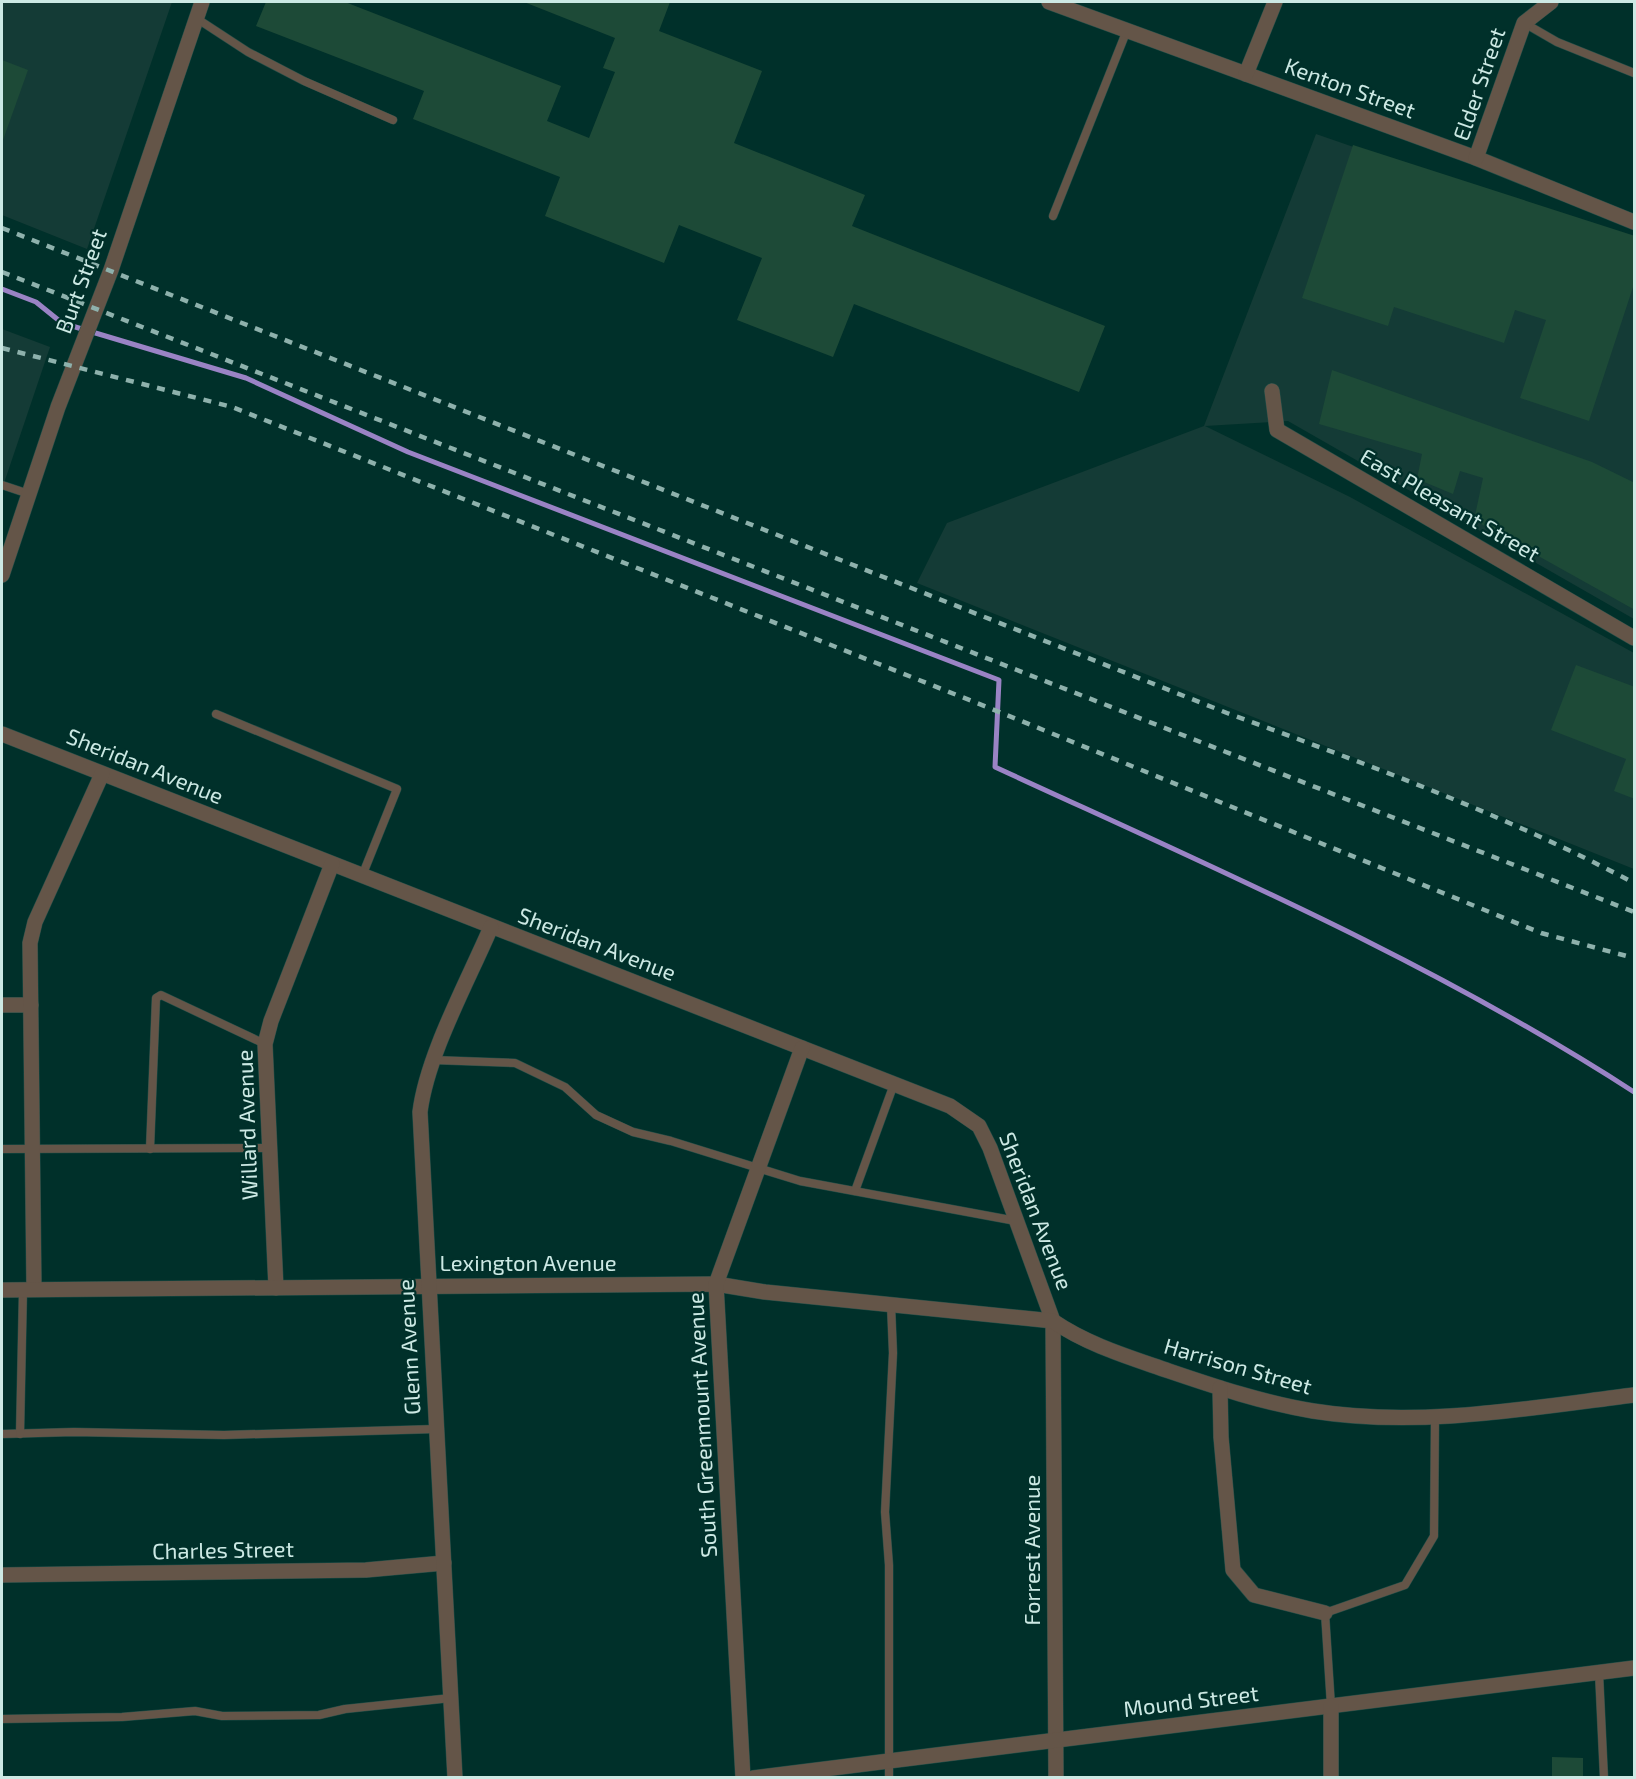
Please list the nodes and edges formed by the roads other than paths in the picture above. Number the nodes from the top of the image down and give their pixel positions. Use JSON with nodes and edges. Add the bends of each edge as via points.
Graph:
{"nodes":[{"id":1,"x":202,"y":2,"type":"edge"},
{"id":2,"x":1049,"y":2,"type":"edge"},
{"id":3,"x":1275,"y":2,"type":"edge"},
{"id":4,"x":1551,"y":2,"type":"edge"},
{"id":5,"x":196,"y":18,"type":"junction"},
{"id":6,"x":1524,"y":23,"type":"junction"},
{"id":7,"x":1127,"y":30,"type":"junction"},
{"id":8,"x":1635,"y":73,"type":"edge"},
{"id":9,"x":1246,"y":74,"type":"junction"},
{"id":10,"x":393,"y":120,"type":"dead end"},
{"id":11,"x":1476,"y":158,"type":"junction"},
{"id":12,"x":1053,"y":216,"type":"dead end"},
{"id":13,"x":1635,"y":222,"type":"edge"},
{"id":14,"x":1272,"y":391,"type":"dead end"},
{"id":15,"x":2,"y":485,"type":"edge"},
{"id":16,"x":29,"y":494,"type":"junction"},
{"id":17,"x":2,"y":575,"type":"edge"},
{"id":18,"x":1635,"y":638,"type":"edge"},
{"id":19,"x":216,"y":714,"type":"dead end"},
{"id":20,"x":2,"y":734,"type":"edge"},
{"id":21,"x":102,"y":774,"type":"junction"},
{"id":22,"x":332,"y":864,"type":"junction"},
{"id":23,"x":362,"y":876,"type":"junction"},
{"id":24,"x":491,"y":927,"type":"junction"},
{"id":25,"x":2,"y":1005,"type":"edge"},
{"id":26,"x":31,"y":1005,"type":"junction"},
{"id":27,"x":265,"y":1044,"type":"junction"},
{"id":28,"x":802,"y":1048,"type":"junction"},
{"id":29,"x":433,"y":1060,"type":"junction"},
{"id":30,"x":894,"y":1084,"type":"junction"},
{"id":31,"x":271,"y":1148,"type":"junction"},
{"id":32,"x":2,"y":1149,"type":"edge"},
{"id":33,"x":150,"y":1149,"type":"junction"},
{"id":34,"x":33,"y":1150,"type":"junction"},
{"id":35,"x":759,"y":1168,"type":"junction"},
{"id":36,"x":855,"y":1191,"type":"junction"},
{"id":37,"x":1018,"y":1221,"type":"junction"},
{"id":38,"x":716,"y":1284,"type":"junction"},
{"id":39,"x":428,"y":1287,"type":"junction"},
{"id":40,"x":276,"y":1288,"type":"junction"},
{"id":41,"x":2,"y":1290,"type":"edge"},
{"id":42,"x":28,"y":1290,"type":"junction"},
{"id":43,"x":891,"y":1305,"type":"junction"},
{"id":44,"x":1053,"y":1321,"type":"junction"},
{"id":45,"x":1220,"y":1388,"type":"junction"},
{"id":46,"x":1635,"y":1395,"type":"edge"},
{"id":47,"x":1435,"y":1415,"type":"junction"},
{"id":48,"x":436,"y":1429,"type":"junction"},
{"id":49,"x":2,"y":1434,"type":"edge"},
{"id":50,"x":20,"y":1434,"type":"junction"},
{"id":51,"x":444,"y":1563,"type":"junction"},
{"id":52,"x":2,"y":1575,"type":"edge"},
{"id":53,"x":1325,"y":1613,"type":"junction"},
{"id":54,"x":1635,"y":1668,"type":"edge"},
{"id":55,"x":1599,"y":1673,"type":"junction"},
{"id":56,"x":451,"y":1698,"type":"junction"},
{"id":57,"x":1331,"y":1706,"type":"junction"},
{"id":58,"x":2,"y":1719,"type":"edge"},
{"id":59,"x":1056,"y":1740,"type":"junction"},
{"id":60,"x":889,"y":1761,"type":"junction"},
{"id":61,"x":455,"y":1778,"type":"edge"},
{"id":62,"x":743,"y":1778,"type":"edge"},
{"id":63,"x":753,"y":1778,"type":"edge"},
{"id":64,"x":889,"y":1778,"type":"edge"},
{"id":65,"x":1056,"y":1778,"type":"edge"},
{"id":66,"x":1331,"y":1778,"type":"edge"},
{"id":67,"x":1604,"y":1778,"type":"edge"}],
"edges":[{"from":1,"to":5,"type":"street","name":"Burt Street"},
{"from":2,"to":7,"type":"street","name":"Kenton Street"},
{"from":3,"to":9,"type":"street"},
{"from":4,"to":6,"type":"street","name":"Elder Street"},
{"from":5,"to":10,"type":"lane","via":[[248,52],[334,96]]},
{"from":5,"to":16,"type":"street","name":"Burt Street","via":[[111,270]]},
{"from":6,"to":8,"type":"lane","via":[[1557,42]]},
{"from":6,"to":11,"type":"street","name":"Elder Street"},
{"from":7,"to":9,"type":"street","name":"Kenton Street"},
{"from":7,"to":12,"type":"lane"},
{"from":9,"to":11,"type":"street","name":"Kenton Street"},
{"from":11,"to":13,"type":"street","name":"Kenton Street"},
{"from":14,"to":18,"type":"street","name":"East Pleasant Street","via":[[1277,430]]},
{"from":15,"to":16,"type":"lane"},
{"from":16,"to":17,"type":"street","name":"Burt Street"},
{"from":19,"to":23,"type":"lane","via":[[397,789]]},
{"from":20,"to":21,"type":"street","name":"Sheridan Avenue"},
{"from":21,"to":22,"type":"street","name":"Sheridan Avenue"},
{"from":21,"to":26,"type":"street","via":[[34,922],[30,943]]},
{"from":22,"to":23,"type":"street","name":"Sheridan Avenue"},
{"from":22,"to":27,"type":"street","name":"Willard Avenue"},
{"from":23,"to":24,"type":"street","name":"Sheridan Avenue"},
{"from":24,"to":28,"type":"street","name":"Sheridan Avenue"},
{"from":24,"to":29,"type":"street","name":"Glenn Avenue"},
{"from":25,"to":26,"type":"street"},
{"from":26,"to":34,"type":"street"},
{"from":27,"to":31,"type":"street","name":"Willard Avenue"},
{"from":27,"to":33,"type":"lane","via":[[161,995],[156,998]]},
{"from":28,"to":30,"type":"street","name":"Sheridan Avenue"},
{"from":28,"to":35,"type":"street","name":"South Greenmount Avenue"},
{"from":29,"to":35,"type":"lane","via":[[515,1064],[565,1087],[596,1114],[633,1132]]},
{"from":29,"to":39,"type":"street","name":"Glenn Avenue","via":[[420,1112]]},
{"from":30,"to":36,"type":"lane"},
{"from":30,"to":37,"type":"street","name":"Sheridan Avenue","via":[[950,1106],[979,1126]]},
{"from":31,"to":33,"type":"lane"},
{"from":31,"to":40,"type":"street","name":"Willard Avenue"},
{"from":32,"to":34,"type":"lane"},
{"from":33,"to":34,"type":"lane"},
{"from":34,"to":42,"type":"street"},
{"from":35,"to":36,"type":"lane","via":[[800,1181]]},
{"from":35,"to":38,"type":"street","name":"South Greenmount Avenue"},
{"from":36,"to":37,"type":"lane"},
{"from":37,"to":44,"type":"street","name":"Sheridan Avenue"},
{"from":38,"to":39,"type":"street","name":"Lexington Avenue"},
{"from":38,"to":43,"type":"street","name":"Lexington Avenue"},
{"from":38,"to":62,"type":"street","name":"South Greenmount Avenue"},
{"from":39,"to":40,"type":"street","name":"Lexington Avenue"},
{"from":39,"to":48,"type":"street","name":"Glenn Avenue"},
{"from":40,"to":42,"type":"street","name":"Lexington Avenue"},
{"from":41,"to":42,"type":"street","name":"Lexington Avenue"},
{"from":42,"to":50,"type":"lane"},
{"from":43,"to":44,"type":"street","name":"Lexington Avenue"},
{"from":43,"to":60,"type":"lane","via":[[885,1512]]},
{"from":44,"to":45,"type":"street","name":"Harrison Street","via":[[1114,1352]]},
{"from":44,"to":59,"type":"street","name":"Forrest Avenue"},
{"from":45,"to":47,"type":"street","name":"Harrison Street","via":[[1313,1411],[1358,1416]]},
{"from":45,"to":53,"type":"street","via":[[1233,1570],[1254,1595]]},
{"from":46,"to":47,"type":"street","name":"Harrison Street"},
{"from":47,"to":53,"type":"lane","via":[[1434,1536],[1405,1585]]},
{"from":48,"to":50,"type":"lane","via":[[224,1435]]},
{"from":48,"to":51,"type":"street","name":"Glenn Avenue"},
{"from":49,"to":50,"type":"lane"},
{"from":51,"to":52,"type":"street","name":"Charles Street","via":[[366,1570]]},
{"from":51,"to":56,"type":"street","name":"Glenn Avenue"},
{"from":53,"to":57,"type":"lane"},
{"from":54,"to":55,"type":"street","name":"Mound Street"},
{"from":55,"to":57,"type":"street","name":"Mound Street"},
{"from":55,"to":67,"type":"lane"},
{"from":56,"to":58,"type":"lane","via":[[319,1715],[222,1716],[195,1711]]},
{"from":56,"to":61,"type":"street","name":"Glenn Avenue"},
{"from":57,"to":59,"type":"street","name":"Mound Street"},
{"from":57,"to":66,"type":"street"},
{"from":59,"to":60,"type":"street","name":"Mound Street"},
{"from":59,"to":65,"type":"street","name":"Forrest Avenue"},
{"from":60,"to":63,"type":"street","name":"Mound Street"},
{"from":60,"to":64,"type":"lane"}]}
